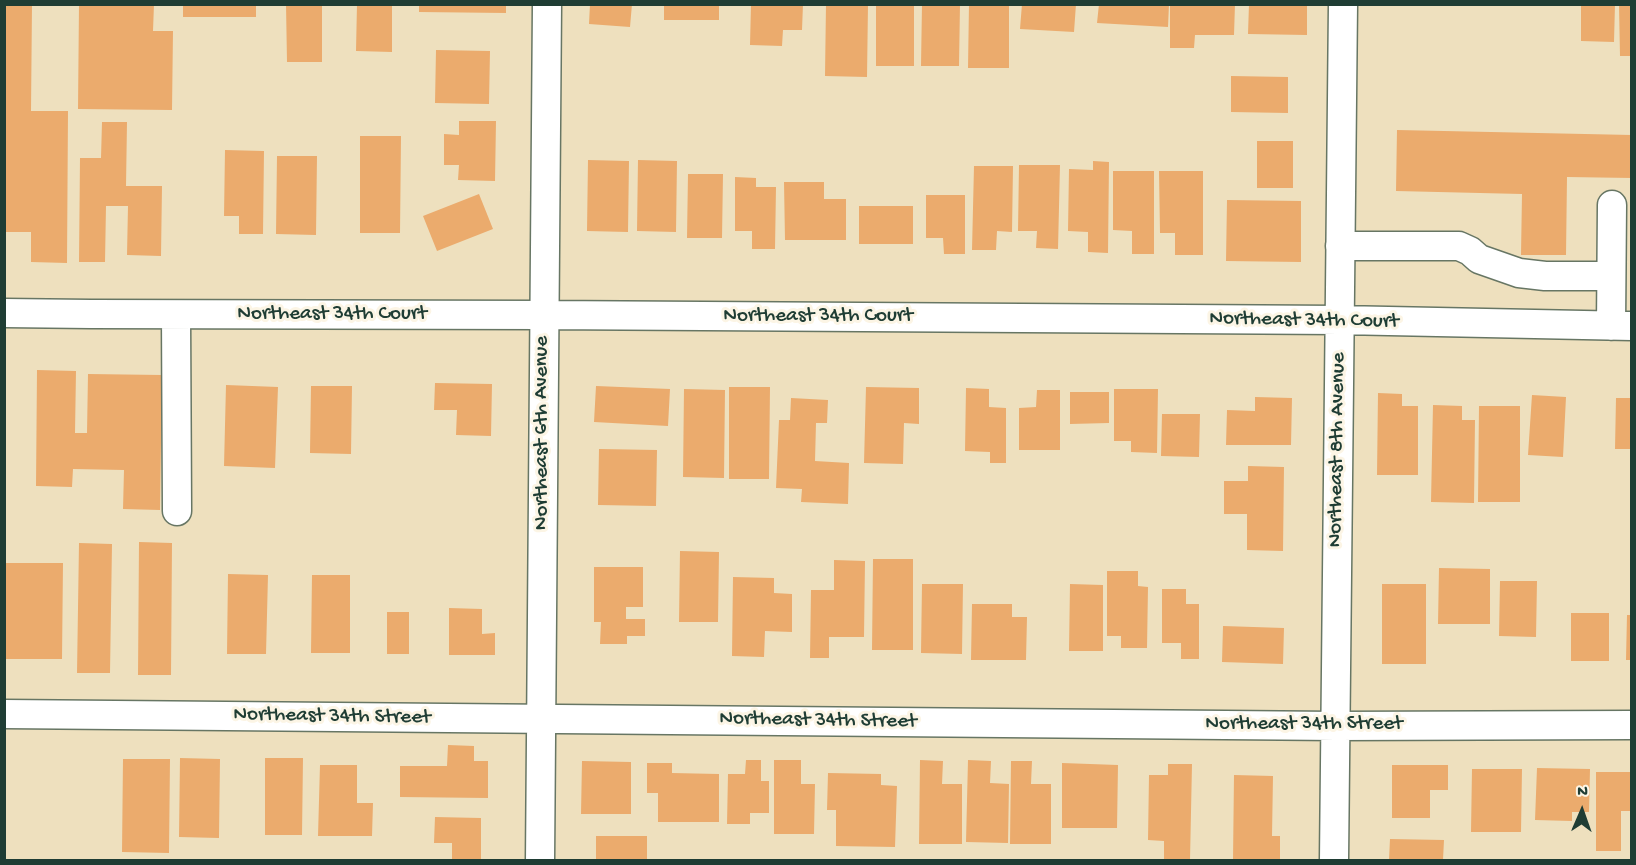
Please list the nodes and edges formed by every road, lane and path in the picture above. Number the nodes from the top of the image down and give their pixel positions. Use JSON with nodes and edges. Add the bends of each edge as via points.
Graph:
{"nodes":[{"id":1,"x":547,"y":4,"type":"edge"},
{"id":2,"x":1343,"y":4,"type":"edge"},
{"id":3,"x":1612,"y":205,"type":"dead end"},
{"id":4,"x":1340,"y":246,"type":"junction"},
{"id":5,"x":1611,"y":276,"type":"junction"},
{"id":6,"x":4,"y":313,"type":"edge"},
{"id":7,"x":176,"y":315,"type":"junction"},
{"id":8,"x":544,"y":315,"type":"junction"},
{"id":9,"x":1340,"y":320,"type":"junction"},
{"id":10,"x":1621,"y":326,"type":"edge"},
{"id":11,"x":177,"y":511,"type":"dead end"},
{"id":12,"x":4,"y":714,"type":"edge"},
{"id":13,"x":541,"y":719,"type":"junction"},
{"id":14,"x":1632,"y":725,"type":"edge"},
{"id":15,"x":1335,"y":726,"type":"junction"},
{"id":16,"x":540,"y":861,"type":"edge"},
{"id":17,"x":1334,"y":861,"type":"edge"}],
"edges":[{"from":1,"to":8,"type":"street","name":"Northeast 6th Avenue"},
{"from":2,"to":4,"type":"street","name":"Northeast 8th Avenue"},
{"from":3,"to":5,"type":"street"},
{"from":4,"to":5,"type":"street","via":[[1459,246],[1479,259],[1519,273]]},
{"from":4,"to":9,"type":"street","name":"Northeast 8th Avenue"},
{"from":5,"to":10,"type":"street"},
{"from":6,"to":7,"type":"street","name":"Northeast 34th Court"},
{"from":7,"to":8,"type":"street","name":"Northeast 34th Court"},
{"from":7,"to":11,"type":"street"},
{"from":8,"to":9,"type":"street","name":"Northeast 34th Court"},
{"from":8,"to":13,"type":"street","name":"Northeast 6th Avenue"},
{"from":9,"to":10,"type":"street","name":"Northeast 34th Court"},
{"from":9,"to":15,"type":"street","name":"Northeast 8th Avenue"},
{"from":12,"to":13,"type":"street","name":"Northeast 34th Street"},
{"from":13,"to":15,"type":"street","name":"Northeast 34th Street"},
{"from":13,"to":16,"type":"street","name":"Northeast 6th Avenue"},
{"from":14,"to":15,"type":"street","name":"Northeast 34th Street"},
{"from":15,"to":17,"type":"street","name":"Northeast 8th Avenue"}]}
